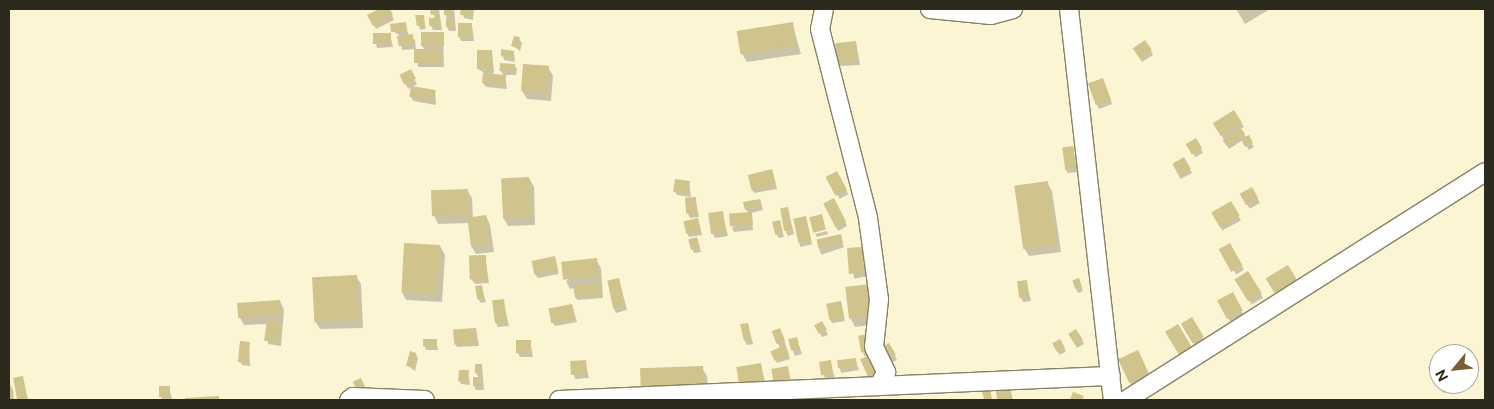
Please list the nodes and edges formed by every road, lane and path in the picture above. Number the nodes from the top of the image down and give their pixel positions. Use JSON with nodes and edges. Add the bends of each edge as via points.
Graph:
{"nodes":[{"id":1,"x":824,"y":9,"type":"edge"},
{"id":2,"x":930,"y":9,"type":"edge"},
{"id":3,"x":1013,"y":9,"type":"edge"},
{"id":4,"x":1069,"y":9,"type":"edge"},
{"id":5,"x":1485,"y":172,"type":"edge"},
{"id":6,"x":1111,"y":376,"type":"junction"},
{"id":7,"x":879,"y":386,"type":"junction"},
{"id":8,"x":740,"y":396,"type":"edge"},
{"id":9,"x":349,"y":400,"type":"edge"},
{"id":10,"x":425,"y":400,"type":"edge"},
{"id":11,"x":559,"y":400,"type":"edge"},
{"id":12,"x":1113,"y":400,"type":"edge"},
{"id":13,"x":1126,"y":400,"type":"edge"}],
"edges":[{"from":1,"to":7,"type":"street","via":[[820,29],[868,218],[879,299],[874,347],[886,372]]},
{"from":2,"to":3,"type":"street","via":[[991,15]]},
{"from":4,"to":6,"type":"street"},
{"from":5,"to":13,"type":"street"},
{"from":6,"to":7,"type":"street"},
{"from":6,"to":12,"type":"street"},
{"from":7,"to":8,"type":"street"},
{"from":8,"to":11,"type":"street"},
{"from":9,"to":10,"type":"street","via":[[353,397]]}]}
